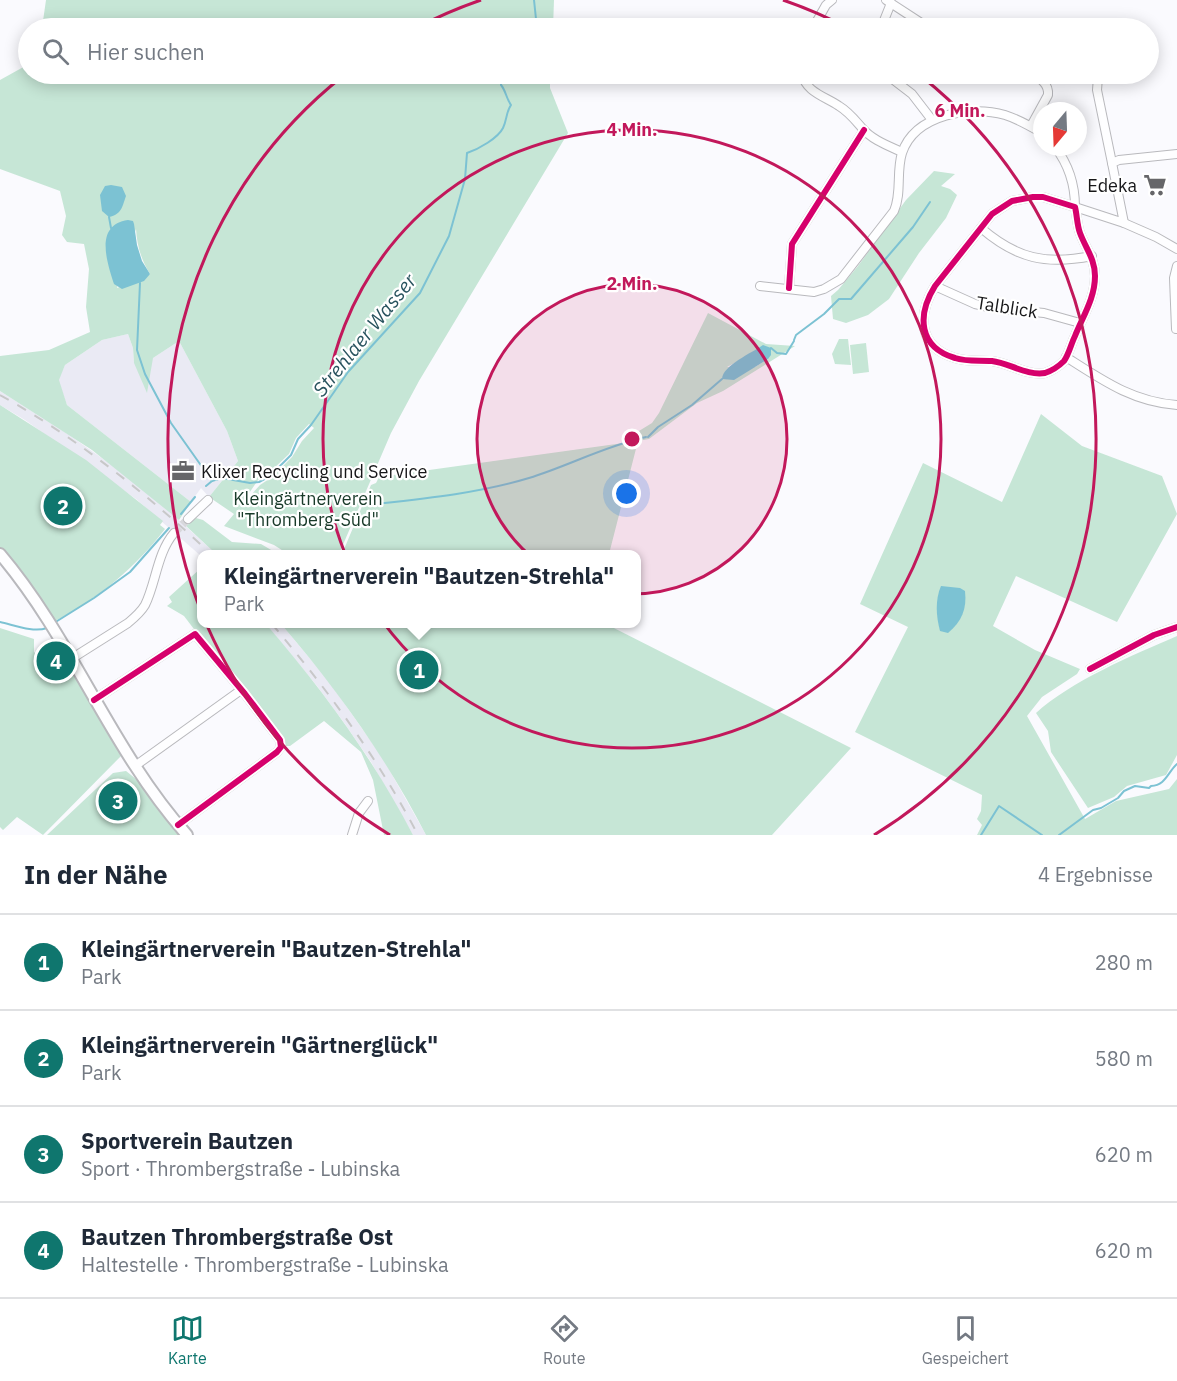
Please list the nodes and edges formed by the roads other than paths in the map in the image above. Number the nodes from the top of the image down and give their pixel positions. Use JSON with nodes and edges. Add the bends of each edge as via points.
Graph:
{"nodes":[{"id":1,"x":832,"y":0,"type":"edge"},
{"id":2,"x":889,"y":2,"type":"edge"},
{"id":3,"x":819,"y":18,"type":"edge"},
{"id":4,"x":884,"y":18,"type":"edge"},
{"id":5,"x":914,"y":18,"type":"edge"},
{"id":6,"x":806,"y":84,"type":"edge"},
{"id":7,"x":899,"y":84,"type":"edge"},
{"id":8,"x":1046,"y":84,"type":"edge"},
{"id":9,"x":1097,"y":84,"type":"edge"},
{"id":10,"x":932,"y":120,"type":"junction"},
{"id":11,"x":1031,"y":126,"type":"joint"},
{"id":12,"x":864,"y":130,"type":"junction"},
{"id":13,"x":902,"y":152,"type":"junction"},
{"id":14,"x":1177,"y":154,"type":"edge"},
{"id":15,"x":1061,"y":156,"type":"edge"},
{"id":16,"x":1112,"y":163,"type":"junction"},
{"id":17,"x":1075,"y":207,"type":"junction"},
{"id":18,"x":1124,"y":223,"type":"junction"},
{"id":19,"x":981,"y":228,"type":"junction"},
{"id":20,"x":1177,"y":249,"type":"edge"},
{"id":21,"x":1092,"y":256,"type":"junction"},
{"id":22,"x":1177,"y":266,"type":"edge"},
{"id":23,"x":760,"y":286,"type":"dead end"},
{"id":24,"x":935,"y":286,"type":"junction"},
{"id":25,"x":789,"y":288,"type":"junction"},
{"id":26,"x":1080,"y":323,"type":"junction"},
{"id":27,"x":1176,"y":329,"type":"edge"},
{"id":28,"x":1066,"y":357,"type":"junction"},
{"id":29,"x":1177,"y":405,"type":"edge"},
{"id":30,"x":208,"y":500,"type":"dead end"},
{"id":31,"x":188,"y":519,"type":"tunnel mouth"},
{"id":32,"x":174,"y":533,"type":"tunnel mouth"},
{"id":33,"x":0,"y":554,"type":"edge"},
{"id":34,"x":1177,"y":627,"type":"edge"},
{"id":35,"x":71,"y":659,"type":"junction"},
{"id":36,"x":1090,"y":669,"type":"dead end"},
{"id":37,"x":241,"y":690,"type":"junction"},
{"id":38,"x":94,"y":700,"type":"junction"},
{"id":39,"x":135,"y":766,"type":"junction"},
{"id":40,"x":368,"y":801,"type":"dead end"},
{"id":41,"x":178,"y":825,"type":"junction"},
{"id":42,"x":187,"y":835,"type":"edge"},
{"id":43,"x":352,"y":835,"type":"edge"}],
"edges":[{"from":1,"to":3,"type":"street"},
{"from":2,"to":4,"type":"street"},
{"from":2,"to":5,"type":"street"},
{"from":6,"to":12,"type":"street","via":[[854,117]]},
{"from":7,"to":10,"type":"street"},
{"from":8,"to":11,"type":"street","via":[[1048,95]]},
{"from":9,"to":16,"type":"street"},
{"from":10,"to":11,"type":"street","via":[[963,112],[990,112]]},
{"from":10,"to":13,"type":"street","via":[[911,137]]},
{"from":12,"to":13,"type":"street"},
{"from":12,"to":25,"type":"street","via":[[792,244]]},
{"from":13,"to":25,"type":"street","via":[[894,212],[846,273],[814,292]]},
{"from":14,"to":16,"type":"street"},
{"from":15,"to":17,"type":"street","via":[[1072,179]]},
{"from":16,"to":18,"type":"street"},
{"from":17,"to":18,"type":"street"},
{"from":17,"to":19,"type":"street","via":[[1043,197],[1021,198],[1002,206]]},
{"from":17,"to":21,"type":"street","via":[[1080,233]]},
{"from":18,"to":20,"type":"street"},
{"from":19,"to":21,"type":"street","via":[[1008,248],[1030,257],[1069,261]]},
{"from":19,"to":24,"type":"street"},
{"from":21,"to":26,"type":"street","via":[[1094,289]]},
{"from":22,"to":27,"type":"street"},
{"from":23,"to":25,"type":"street"},
{"from":24,"to":26,"type":"street","name":"Talblick","via":[[975,304],[1044,313]]},
{"from":24,"to":28,"type":"street","via":[[924,319],[929,342],[938,350],[957,359],[996,362],[1042,374],[1056,368]]},
{"from":26,"to":28,"type":"street"},
{"from":28,"to":29,"type":"street","via":[[1126,392],[1153,403]]},
{"from":30,"to":31,"type":"street"},
{"from":32,"to":35,"type":"street","via":[[144,606],[136,616]]},
{"from":33,"to":35,"type":"street"},
{"from":34,"to":36,"type":"street"},
{"from":35,"to":38,"type":"street"},
{"from":37,"to":38,"type":"street","via":[[196,634]]},
{"from":37,"to":39,"type":"street"},
{"from":37,"to":41,"type":"street","via":[[280,740],[281,747]]},
{"from":38,"to":39,"type":"street"},
{"from":39,"to":41,"type":"street"},
{"from":40,"to":43,"type":"street","via":[[359,813]]},
{"from":41,"to":42,"type":"street"}]}
